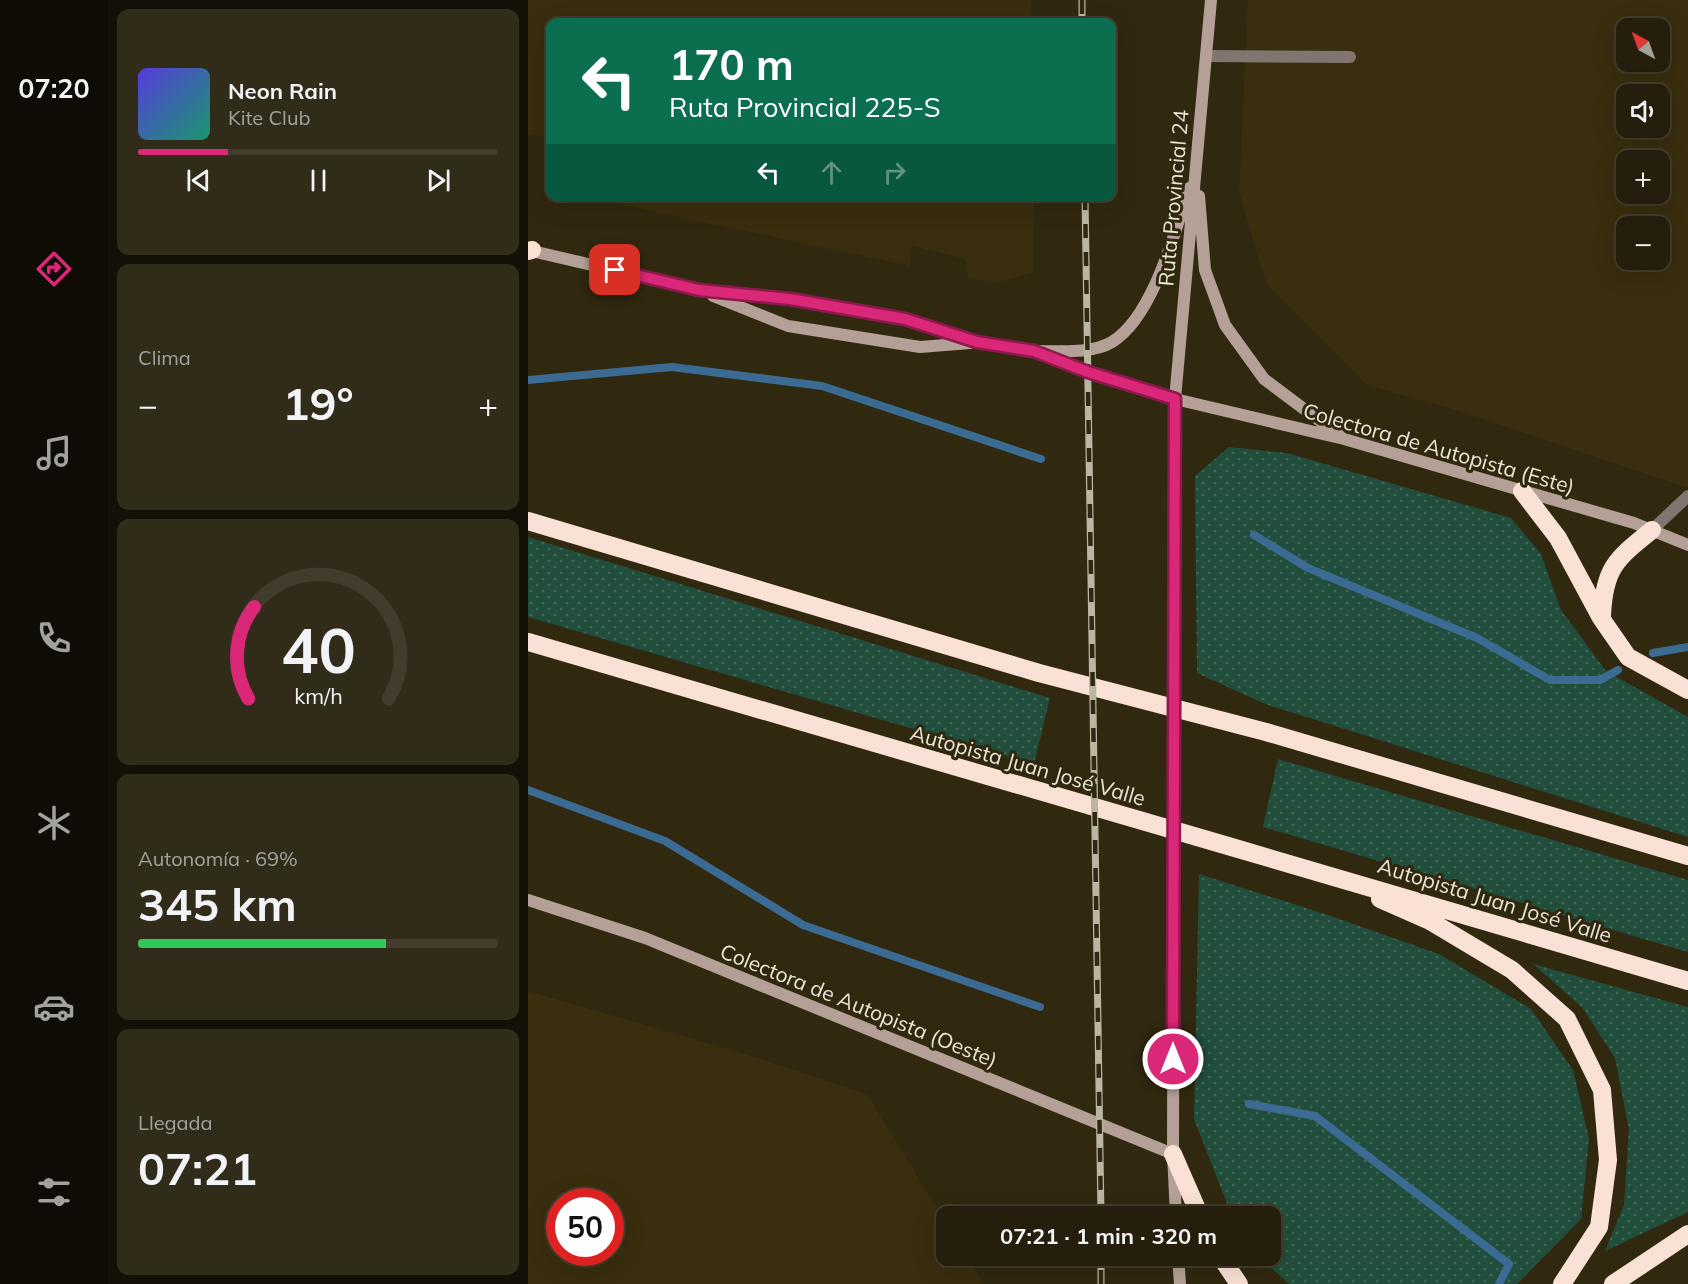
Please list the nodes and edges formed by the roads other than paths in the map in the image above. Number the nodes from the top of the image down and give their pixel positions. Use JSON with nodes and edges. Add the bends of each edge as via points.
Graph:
{"nodes":[{"id":1,"x":1211,"y":0,"type":"edge"},
{"id":2,"x":1206,"y":56,"type":"junction"},
{"id":3,"x":1350,"y":57,"type":"dead end"},
{"id":4,"x":1196,"y":164,"type":"junction"},
{"id":5,"x":529,"y":249,"type":"edge"},
{"id":6,"x":699,"y":290,"type":"junction"},
{"id":7,"x":977,"y":342,"type":"junction"},
{"id":8,"x":1034,"y":351,"type":"junction"},
{"id":9,"x":1175,"y":399,"type":"junction"},
{"id":10,"x":1344,"y":439,"type":"junction"},
{"id":11,"x":1522,"y":491,"type":"junction"},
{"id":12,"x":1688,"y":496,"type":"edge"},
{"id":13,"x":528,"y":522,"type":"edge"},
{"id":14,"x":1652,"y":530,"type":"junction"},
{"id":15,"x":1688,"y":545,"type":"edge"},
{"id":16,"x":1602,"y":618,"type":"junction"},
{"id":17,"x":528,"y":642,"type":"edge"},
{"id":18,"x":1688,"y":690,"type":"edge"},
{"id":19,"x":1688,"y":856,"type":"edge"},
{"id":20,"x":1313,"y":869,"type":"junction"},
{"id":21,"x":528,"y":900,"type":"edge"},
{"id":22,"x":1688,"y":981,"type":"edge"},
{"id":23,"x":1173,"y":1154,"type":"junction"},
{"id":24,"x":1176,"y":1206,"type":"edge"},
{"id":25,"x":1196,"y":1206,"type":"edge"},
{"id":26,"x":1688,"y":1234,"type":"edge"},
{"id":27,"x":1179,"y":1266,"type":"edge"},
{"id":28,"x":1227,"y":1266,"type":"edge"},
{"id":29,"x":1180,"y":1284,"type":"edge"},
{"id":30,"x":1239,"y":1284,"type":"edge"},
{"id":31,"x":1562,"y":1284,"type":"edge"},
{"id":32,"x":1613,"y":1284,"type":"edge"}],
"edges":[{"from":1,"to":2,"type":"main road","name":"Ruta Provincial 24"},
{"from":2,"to":3,"type":"lane"},
{"from":2,"to":4,"type":"main road","name":"Ruta Provincial 24"},
{"from":4,"to":8,"type":"main road","via":[[1170,247],[1143,311],[1112,342],[1087,350]]},
{"from":4,"to":9,"type":"main road","name":"Ruta Provincial 24"},
{"from":4,"to":10,"type":"main road","via":[[1205,270],[1225,325],[1264,379]]},
{"from":5,"to":6,"type":"main road"},
{"from":6,"to":7,"type":"main road","via":[[790,299],[905,319]]},
{"from":6,"to":7,"type":"main road","via":[[788,326],[920,346]]},
{"from":7,"to":8,"type":"main road"},
{"from":8,"to":9,"type":"main road","name":"Colectora de Autopista (Este)"},
{"from":9,"to":10,"type":"main road","name":"Colectora de Autopista (Este)"},
{"from":9,"to":23,"type":"main road","name":"Ruta Provincial 24"},
{"from":10,"to":11,"type":"main road","name":"Colectora de Autopista (Este)"},
{"from":11,"to":14,"type":"main road","name":"Colectora de Autopista (Este)"},
{"from":11,"to":16,"type":"highway","via":[[1558,538]]},
{"from":12,"to":14,"type":"lane"},
{"from":13,"to":19,"type":"highway","via":[[1039,673],[1266,732]]},
{"from":14,"to":15,"type":"main road","name":"Colectora de Autopista (Este)"},
{"from":14,"to":16,"type":"highway","via":[[1620,556],[1603,588]]},
{"from":16,"to":18,"type":"highway","via":[[1628,657]]},
{"from":17,"to":20,"type":"highway","name":"Autopista Juan José Valle"},
{"from":20,"to":22,"type":"highway","name":"Autopista Juan José Valle"},
{"from":20,"to":31,"type":"highway","via":[[1439,926],[1512,970],[1567,1019],[1602,1090],[1608,1160],[1599,1227]]},
{"from":21,"to":23,"type":"main road","name":"Colectora de Autopista (Oeste)","via":[[645,939]]},
{"from":23,"to":24,"type":"main road","name":"Ruta Provincial 24"},
{"from":23,"to":25,"type":"highway"},
{"from":26,"to":32,"type":"highway"},
{"from":27,"to":29,"type":"main road"},
{"from":28,"to":30,"type":"highway"}]}
